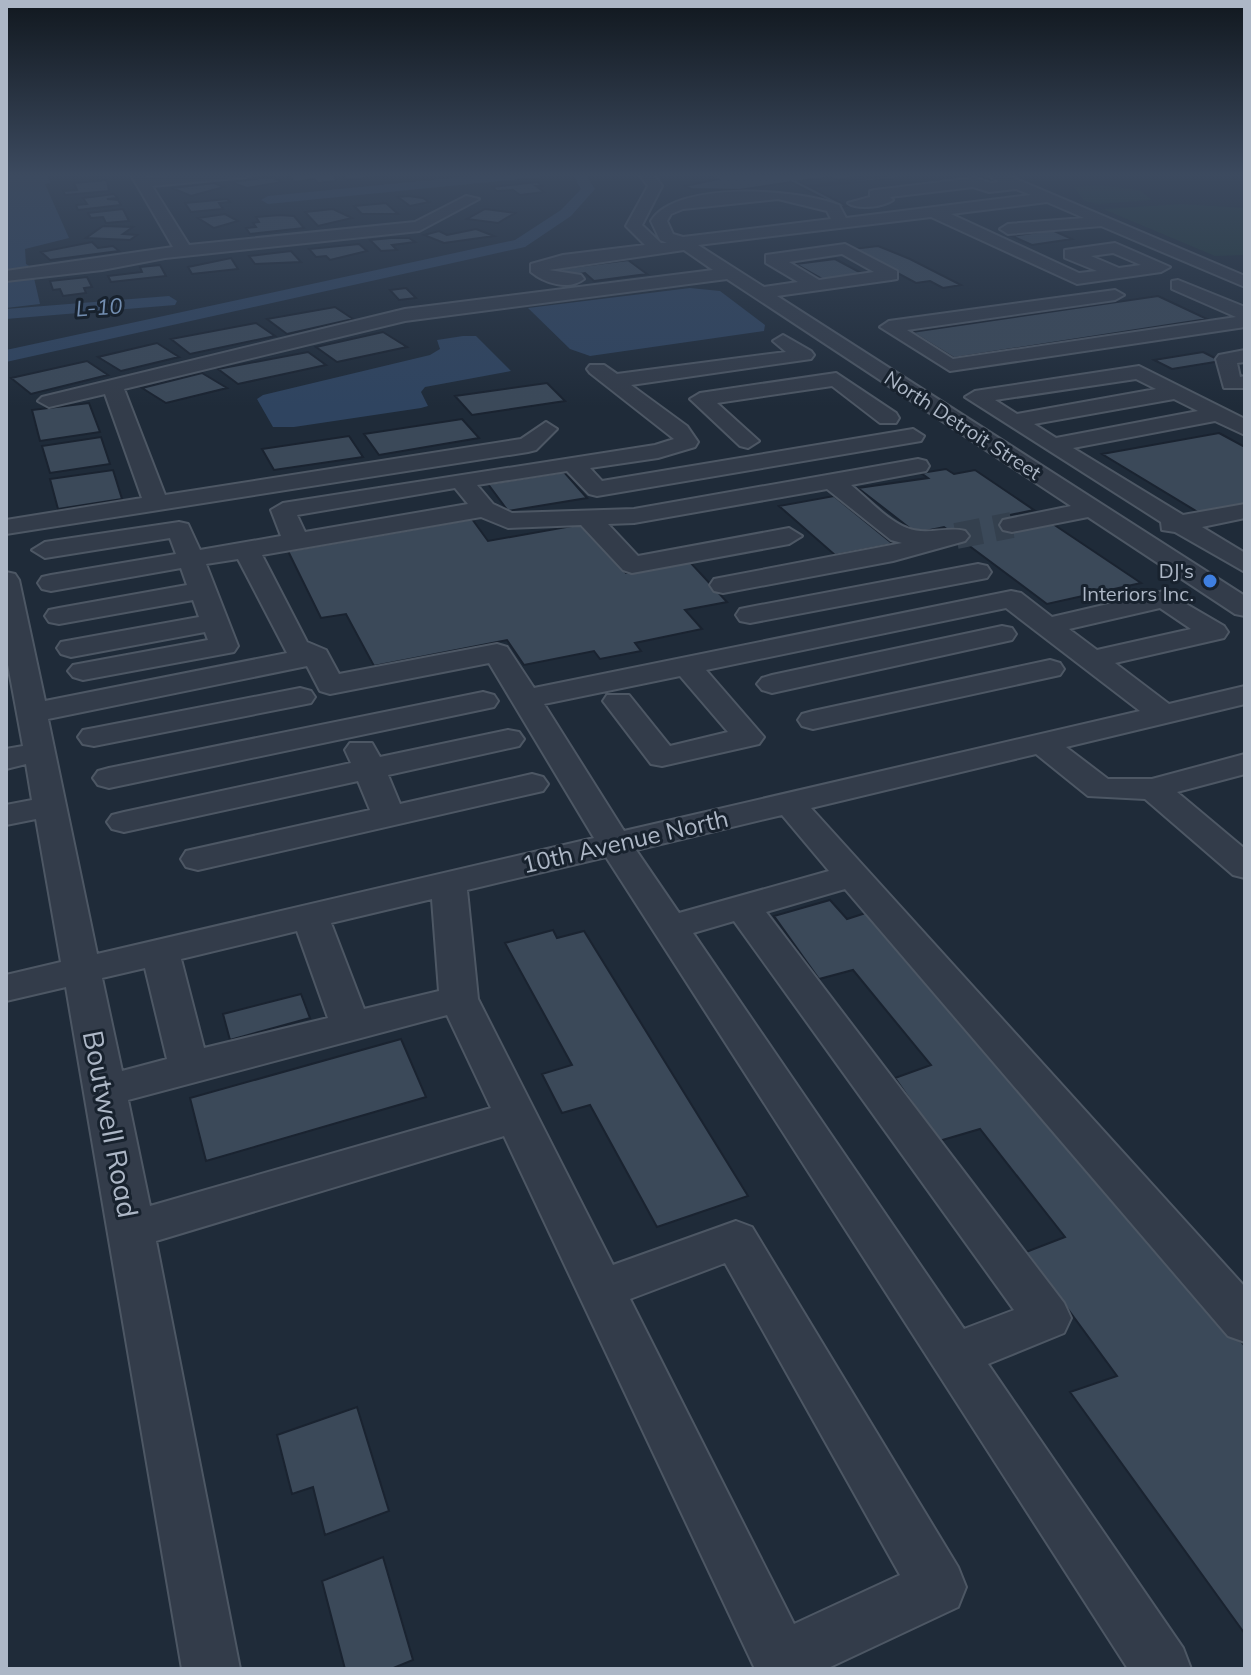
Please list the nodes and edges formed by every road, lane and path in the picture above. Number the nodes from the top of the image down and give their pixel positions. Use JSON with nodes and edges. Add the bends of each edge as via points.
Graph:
{"nodes":[{"id":1,"x":183,"y":251,"type":"edge"},
{"id":2,"x":639,"y":251,"type":"edge"},
{"id":3,"x":651,"y":251,"type":"edge"},
{"id":4,"x":696,"y":251,"type":"edge"},
{"id":5,"x":829,"y":251,"type":"edge"},
{"id":6,"x":849,"y":251,"type":"edge"},
{"id":7,"x":1018,"y":251,"type":"edge"},
{"id":8,"x":1160,"y":251,"type":"edge"},
{"id":9,"x":708,"y":259,"type":"junction"},
{"id":10,"x":1245,"y":271,"type":"edge"},
{"id":11,"x":730,"y":273,"type":"junction"},
{"id":12,"x":1116,"y":273,"type":"dead end"},
{"id":13,"x":1225,"y":274,"type":"junction"},
{"id":14,"x":6,"y":276,"type":"edge"},
{"id":15,"x":575,"y":279,"type":"dead end"},
{"id":16,"x":1245,"y":282,"type":"edge"},
{"id":17,"x":815,"y":285,"type":"junction"},
{"id":18,"x":1178,"y":285,"type":"dead end"},
{"id":19,"x":760,"y":293,"type":"junction"},
{"id":20,"x":1115,"y":295,"type":"dead end"},
{"id":21,"x":1245,"y":314,"type":"edge"},
{"id":22,"x":1245,"y":321,"type":"edge"},
{"id":23,"x":889,"y":327,"type":"junction"},
{"id":24,"x":822,"y":333,"type":"junction"},
{"id":25,"x":783,"y":341,"type":"dead end"},
{"id":26,"x":1245,"y":356,"type":"edge"},
{"id":27,"x":670,"y":357,"type":"dead end"},
{"id":28,"x":707,"y":360,"type":"junction"},
{"id":29,"x":689,"y":371,"type":"junction"},
{"id":30,"x":731,"y":381,"type":"dead end"},
{"id":31,"x":112,"y":385,"type":"junction"},
{"id":32,"x":1240,"y":385,"type":"edge"},
{"id":33,"x":1177,"y":392,"type":"junction"},
{"id":34,"x":861,"y":397,"type":"junction"},
{"id":35,"x":49,"y":401,"type":"dead end"},
{"id":36,"x":819,"y":403,"type":"dead end"},
{"id":37,"x":937,"y":408,"type":"junction"},
{"id":38,"x":1218,"y":414,"type":"junction"},
{"id":39,"x":888,"y":418,"type":"junction"},
{"id":40,"x":1013,"y":421,"type":"junction"},
{"id":41,"x":1245,"y":428,"type":"edge"},
{"id":42,"x":546,"y":429,"type":"dead end"},
{"id":43,"x":794,"y":433,"type":"dead end"},
{"id":44,"x":913,"y":436,"type":"dead end"},
{"id":45,"x":723,"y":445,"type":"dead end"},
{"id":46,"x":1052,"y":445,"type":"junction"},
{"id":47,"x":573,"y":464,"type":"junction"},
{"id":48,"x":918,"y":466,"type":"dead end"},
{"id":49,"x":461,"y":480,"type":"junction"},
{"id":50,"x":831,"y":481,"type":"junction"},
{"id":51,"x":743,"y":497,"type":"junction"},
{"id":52,"x":156,"y":503,"type":"junction"},
{"id":53,"x":484,"y":509,"type":"junction"},
{"id":54,"x":1092,"y":509,"type":"junction"},
{"id":55,"x":1245,"y":511,"type":"edge"},
{"id":56,"x":588,"y":518,"type":"junction"},
{"id":57,"x":1179,"y":524,"type":"junction"},
{"id":58,"x":1012,"y":525,"type":"tunnel mouth"},
{"id":59,"x":6,"y":527,"type":"edge"},
{"id":60,"x":1130,"y":534,"type":"junction"},
{"id":61,"x":789,"y":536,"type":"junction"},
{"id":62,"x":1245,"y":537,"type":"edge"},
{"id":63,"x":947,"y":538,"type":"junction"},
{"id":64,"x":296,"y":541,"type":"junction"},
{"id":65,"x":1212,"y":544,"type":"junction"},
{"id":66,"x":246,"y":549,"type":"junction"},
{"id":67,"x":45,"y":550,"type":"dead end"},
{"id":68,"x":190,"y":559,"type":"junction"},
{"id":69,"x":1245,"y":564,"type":"edge"},
{"id":70,"x":823,"y":566,"type":"junction"},
{"id":71,"x":978,"y":572,"type":"junction"},
{"id":72,"x":6,"y":580,"type":"edge"},
{"id":73,"x":51,"y":583,"type":"dead end"},
{"id":74,"x":723,"y":585,"type":"dead end"},
{"id":75,"x":202,"y":590,"type":"junction"},
{"id":76,"x":1011,"y":599,"type":"junction"},
{"id":77,"x":1245,"y":608,"type":"edge"},
{"id":78,"x":750,"y":615,"type":"dead end"},
{"id":79,"x":59,"y":616,"type":"dead end"},
{"id":80,"x":1047,"y":626,"type":"junction"},
{"id":81,"x":862,"y":630,"type":"junction"},
{"id":82,"x":1002,"y":634,"type":"dead end"},
{"id":83,"x":892,"y":658,"type":"junction"},
{"id":84,"x":77,"y":660,"type":"dead end"},
{"id":85,"x":1092,"y":660,"type":"junction"},
{"id":86,"x":687,"y":666,"type":"junction"},
{"id":87,"x":1050,"y":669,"type":"dead end"},
{"id":88,"x":323,"y":671,"type":"junction"},
{"id":89,"x":772,"y":684,"type":"dead end"},
{"id":90,"x":1245,"y":695,"type":"edge"},
{"id":91,"x":931,"y":696,"type":"junction"},
{"id":92,"x":300,"y":697,"type":"dead end"},
{"id":93,"x":526,"y":699,"type":"junction"},
{"id":94,"x":483,"y":701,"type":"dead end"},
{"id":95,"x":618,"y":701,"type":"dead end"},
{"id":96,"x":32,"y":713,"type":"junction"},
{"id":97,"x":1163,"y":714,"type":"junction"},
{"id":98,"x":191,"y":718,"type":"junction"},
{"id":99,"x":813,"y":720,"type":"dead end"},
{"id":100,"x":349,"y":727,"type":"junction"},
{"id":101,"x":94,"y":737,"type":"dead end"},
{"id":102,"x":508,"y":739,"type":"dead end"},
{"id":103,"x":1041,"y":743,"type":"junction"},
{"id":104,"x":39,"y":752,"type":"junction"},
{"id":105,"x":206,"y":757,"type":"junction"},
{"id":106,"x":6,"y":759,"type":"edge"},
{"id":107,"x":1245,"y":764,"type":"edge"},
{"id":108,"x":370,"y":769,"type":"junction"},
{"id":109,"x":109,"y":778,"type":"dead end"},
{"id":110,"x":532,"y":784,"type":"dead end"},
{"id":111,"x":1153,"y":789,"type":"junction"},
{"id":112,"x":789,"y":803,"type":"junction"},
{"id":113,"x":49,"y":806,"type":"junction"},
{"id":114,"x":6,"y":815,"type":"edge"},
{"id":115,"x":389,"y":816,"type":"junction"},
{"id":116,"x":124,"y":822,"type":"dead end"},
{"id":117,"x":615,"y":844,"type":"junction"},
{"id":118,"x":198,"y":859,"type":"dead end"},
{"id":119,"x":1245,"y":867,"type":"edge"},
{"id":120,"x":850,"y":876,"type":"junction"},
{"id":121,"x":449,"y":883,"type":"junction"},
{"id":122,"x":743,"y":907,"type":"junction"},
{"id":123,"x":310,"y":916,"type":"junction"},
{"id":124,"x":672,"y":927,"type":"junction"},
{"id":125,"x":160,"y":951,"type":"junction"},
{"id":126,"x":81,"y":970,"type":"junction"},
{"id":127,"x":6,"y":988,"type":"edge"},
{"id":128,"x":459,"y":999,"type":"junction"},
{"id":129,"x":351,"y":1027,"type":"junction"},
{"id":130,"x":189,"y":1067,"type":"junction"},
{"id":131,"x":105,"y":1091,"type":"junction"},
{"id":132,"x":516,"y":1116,"type":"junction"},
{"id":133,"x":131,"y":1230,"type":"junction"},
{"id":134,"x":600,"y":1290,"type":"junction"},
{"id":135,"x":1245,"y":1321,"type":"edge"},
{"id":136,"x":955,"y":1355,"type":"junction"},
{"id":137,"x":211,"y":1669,"type":"edge"},
{"id":138,"x":1162,"y":1669,"type":"edge"}],
"edges":[{"from":1,"to":14,"type":"street"},
{"from":2,"to":15,"type":"street","via":[[537,268],[549,278]]},
{"from":3,"to":9,"type":"street","via":[[671,262]]},
{"from":4,"to":9,"type":"street","name":"North Detroit Street"},
{"from":5,"to":17,"type":"street","via":[[772,259]]},
{"from":6,"to":17,"type":"street","via":[[891,275]]},
{"from":7,"to":12,"type":"street","via":[[1077,279]]},
{"from":8,"to":13,"type":"street"},
{"from":9,"to":11,"type":"street","name":"North Detroit Street"},
{"from":10,"to":13,"type":"street"},
{"from":11,"to":19,"type":"street","name":"North Detroit Street"},
{"from":11,"to":31,"type":"street","via":[[383,321]]},
{"from":13,"to":16,"type":"street"},
{"from":17,"to":19,"type":"street"},
{"from":18,"to":21,"type":"street"},
{"from":19,"to":24,"type":"street","name":"North Detroit Street"},
{"from":20,"to":23,"type":"street"},
{"from":22,"to":23,"type":"street","via":[[950,365]]},
{"from":23,"to":24,"type":"street"},
{"from":24,"to":37,"type":"street","name":"North Detroit Street"},
{"from":25,"to":28,"type":"street","via":[[804,355],[757,362]]},
{"from":26,"to":32,"type":"street","via":[[1226,359]]},
{"from":27,"to":29,"type":"street"},
{"from":28,"to":29,"type":"street"},
{"from":28,"to":30,"type":"street"},
{"from":29,"to":47,"type":"street","via":[[605,375],[687,442]]},
{"from":31,"to":35,"type":"street"},
{"from":31,"to":52,"type":"street"},
{"from":33,"to":38,"type":"street"},
{"from":33,"to":40,"type":"street"},
{"from":33,"to":40,"type":"street","via":[[1139,372],[975,397]]},
{"from":34,"to":36,"type":"street"},
{"from":34,"to":39,"type":"street"},
{"from":34,"to":45,"type":"street","via":[[836,379],[700,399],[755,439]]},
{"from":37,"to":39,"type":"street"},
{"from":37,"to":54,"type":"street","name":"North Detroit Street"},
{"from":38,"to":41,"type":"street"},
{"from":38,"to":46,"type":"street"},
{"from":39,"to":43,"type":"street"},
{"from":40,"to":46,"type":"street"},
{"from":42,"to":52,"type":"street","via":[[528,445]]},
{"from":44,"to":47,"type":"street","via":[[597,489]]},
{"from":46,"to":57,"type":"street"},
{"from":47,"to":49,"type":"street"},
{"from":48,"to":50,"type":"street"},
{"from":49,"to":53,"type":"street"},
{"from":49,"to":64,"type":"street","via":[[283,510]]},
{"from":50,"to":51,"type":"street"},
{"from":50,"to":63,"type":"street","via":[[900,535]]},
{"from":51,"to":56,"type":"street","via":[[634,516]]},
{"from":51,"to":61,"type":"street"},
{"from":52,"to":59,"type":"street"},
{"from":53,"to":56,"type":"street","via":[[508,521]]},
{"from":53,"to":64,"type":"street"},
{"from":54,"to":58,"type":"street"},
{"from":54,"to":60,"type":"street","name":"North Detroit Street"},
{"from":55,"to":57,"type":"street"},
{"from":56,"to":61,"type":"street","via":[[632,565]]},
{"from":57,"to":60,"type":"street"},
{"from":57,"to":65,"type":"street"},
{"from":60,"to":77,"type":"street","name":"North Detroit Street"},
{"from":61,"to":70,"type":"street"},
{"from":62,"to":65,"type":"street"},
{"from":63,"to":70,"type":"street"},
{"from":63,"to":71,"type":"street"},
{"from":64,"to":66,"type":"street"},
{"from":65,"to":69,"type":"street"},
{"from":66,"to":68,"type":"street"},
{"from":66,"to":88,"type":"street","via":[[296,647]]},
{"from":67,"to":68,"type":"street","via":[[179,529]]},
{"from":68,"to":73,"type":"street"},
{"from":68,"to":75,"type":"street"},
{"from":70,"to":74,"type":"street"},
{"from":71,"to":76,"type":"street"},
{"from":71,"to":78,"type":"street"},
{"from":72,"to":96,"type":"street","name":"Boutwell Road"},
{"from":75,"to":79,"type":"street"},
{"from":75,"to":84,"type":"street","via":[[215,622]]},
{"from":76,"to":80,"type":"street"},
{"from":76,"to":81,"type":"street"},
{"from":80,"to":85,"type":"street"},
{"from":80,"to":85,"type":"street","via":[[1164,599],[1214,632]]},
{"from":81,"to":83,"type":"street"},
{"from":81,"to":86,"type":"street"},
{"from":82,"to":83,"type":"street"},
{"from":83,"to":89,"type":"street"},
{"from":83,"to":91,"type":"street"},
{"from":85,"to":97,"type":"street"},
{"from":86,"to":93,"type":"street"},
{"from":86,"to":95,"type":"street","via":[[748,737],[662,757]]},
{"from":87,"to":91,"type":"street"},
{"from":88,"to":93,"type":"street","via":[[497,653]]},
{"from":88,"to":96,"type":"street"},
{"from":88,"to":100,"type":"street"},
{"from":90,"to":97,"type":"street","name":"10th Avenue North"},
{"from":91,"to":99,"type":"street"},
{"from":92,"to":98,"type":"street"},
{"from":93,"to":117,"type":"street"},
{"from":94,"to":100,"type":"street"},
{"from":96,"to":104,"type":"street","name":"Boutwell Road"},
{"from":97,"to":103,"type":"street","name":"10th Avenue North"},
{"from":98,"to":101,"type":"street"},
{"from":98,"to":105,"type":"street"},
{"from":100,"to":105,"type":"street"},
{"from":100,"to":108,"type":"street"},
{"from":102,"to":108,"type":"street"},
{"from":103,"to":111,"type":"street","via":[[1100,789]]},
{"from":103,"to":112,"type":"street","name":"10th Avenue North"},
{"from":104,"to":106,"type":"street"},
{"from":104,"to":113,"type":"street","name":"Boutwell Road"},
{"from":105,"to":109,"type":"street"},
{"from":107,"to":111,"type":"street"},
{"from":108,"to":115,"type":"street"},
{"from":108,"to":116,"type":"street"},
{"from":110,"to":115,"type":"street"},
{"from":111,"to":119,"type":"street"},
{"from":112,"to":117,"type":"street","name":"10th Avenue North"},
{"from":112,"to":120,"type":"street"},
{"from":113,"to":114,"type":"street"},
{"from":113,"to":126,"type":"street","name":"Boutwell Road"},
{"from":115,"to":118,"type":"street"},
{"from":117,"to":121,"type":"street","name":"10th Avenue North"},
{"from":117,"to":124,"type":"street"},
{"from":120,"to":122,"type":"street"},
{"from":120,"to":135,"type":"street"},
{"from":121,"to":123,"type":"street","name":"10th Avenue North"},
{"from":121,"to":128,"type":"street"},
{"from":122,"to":124,"type":"street"},
{"from":122,"to":136,"type":"street","via":[[1047,1318]]},
{"from":123,"to":125,"type":"street","name":"10th Avenue North"},
{"from":123,"to":129,"type":"street"},
{"from":124,"to":136,"type":"street"},
{"from":125,"to":126,"type":"street","name":"10th Avenue North"},
{"from":125,"to":130,"type":"street"},
{"from":126,"to":127,"type":"street","name":"10th Avenue North"},
{"from":126,"to":131,"type":"street","name":"Boutwell Road"},
{"from":128,"to":129,"type":"street"},
{"from":128,"to":132,"type":"street"},
{"from":129,"to":130,"type":"street"},
{"from":130,"to":131,"type":"street"},
{"from":131,"to":133,"type":"street","name":"Boutwell Road"},
{"from":132,"to":133,"type":"street"},
{"from":132,"to":134,"type":"street"},
{"from":133,"to":137,"type":"street","name":"Boutwell Road"},
{"from":134,"to":134,"type":"street","via":[[781,1660],[938,1587],[736,1240]]},
{"from":136,"to":138,"type":"street"}]}
